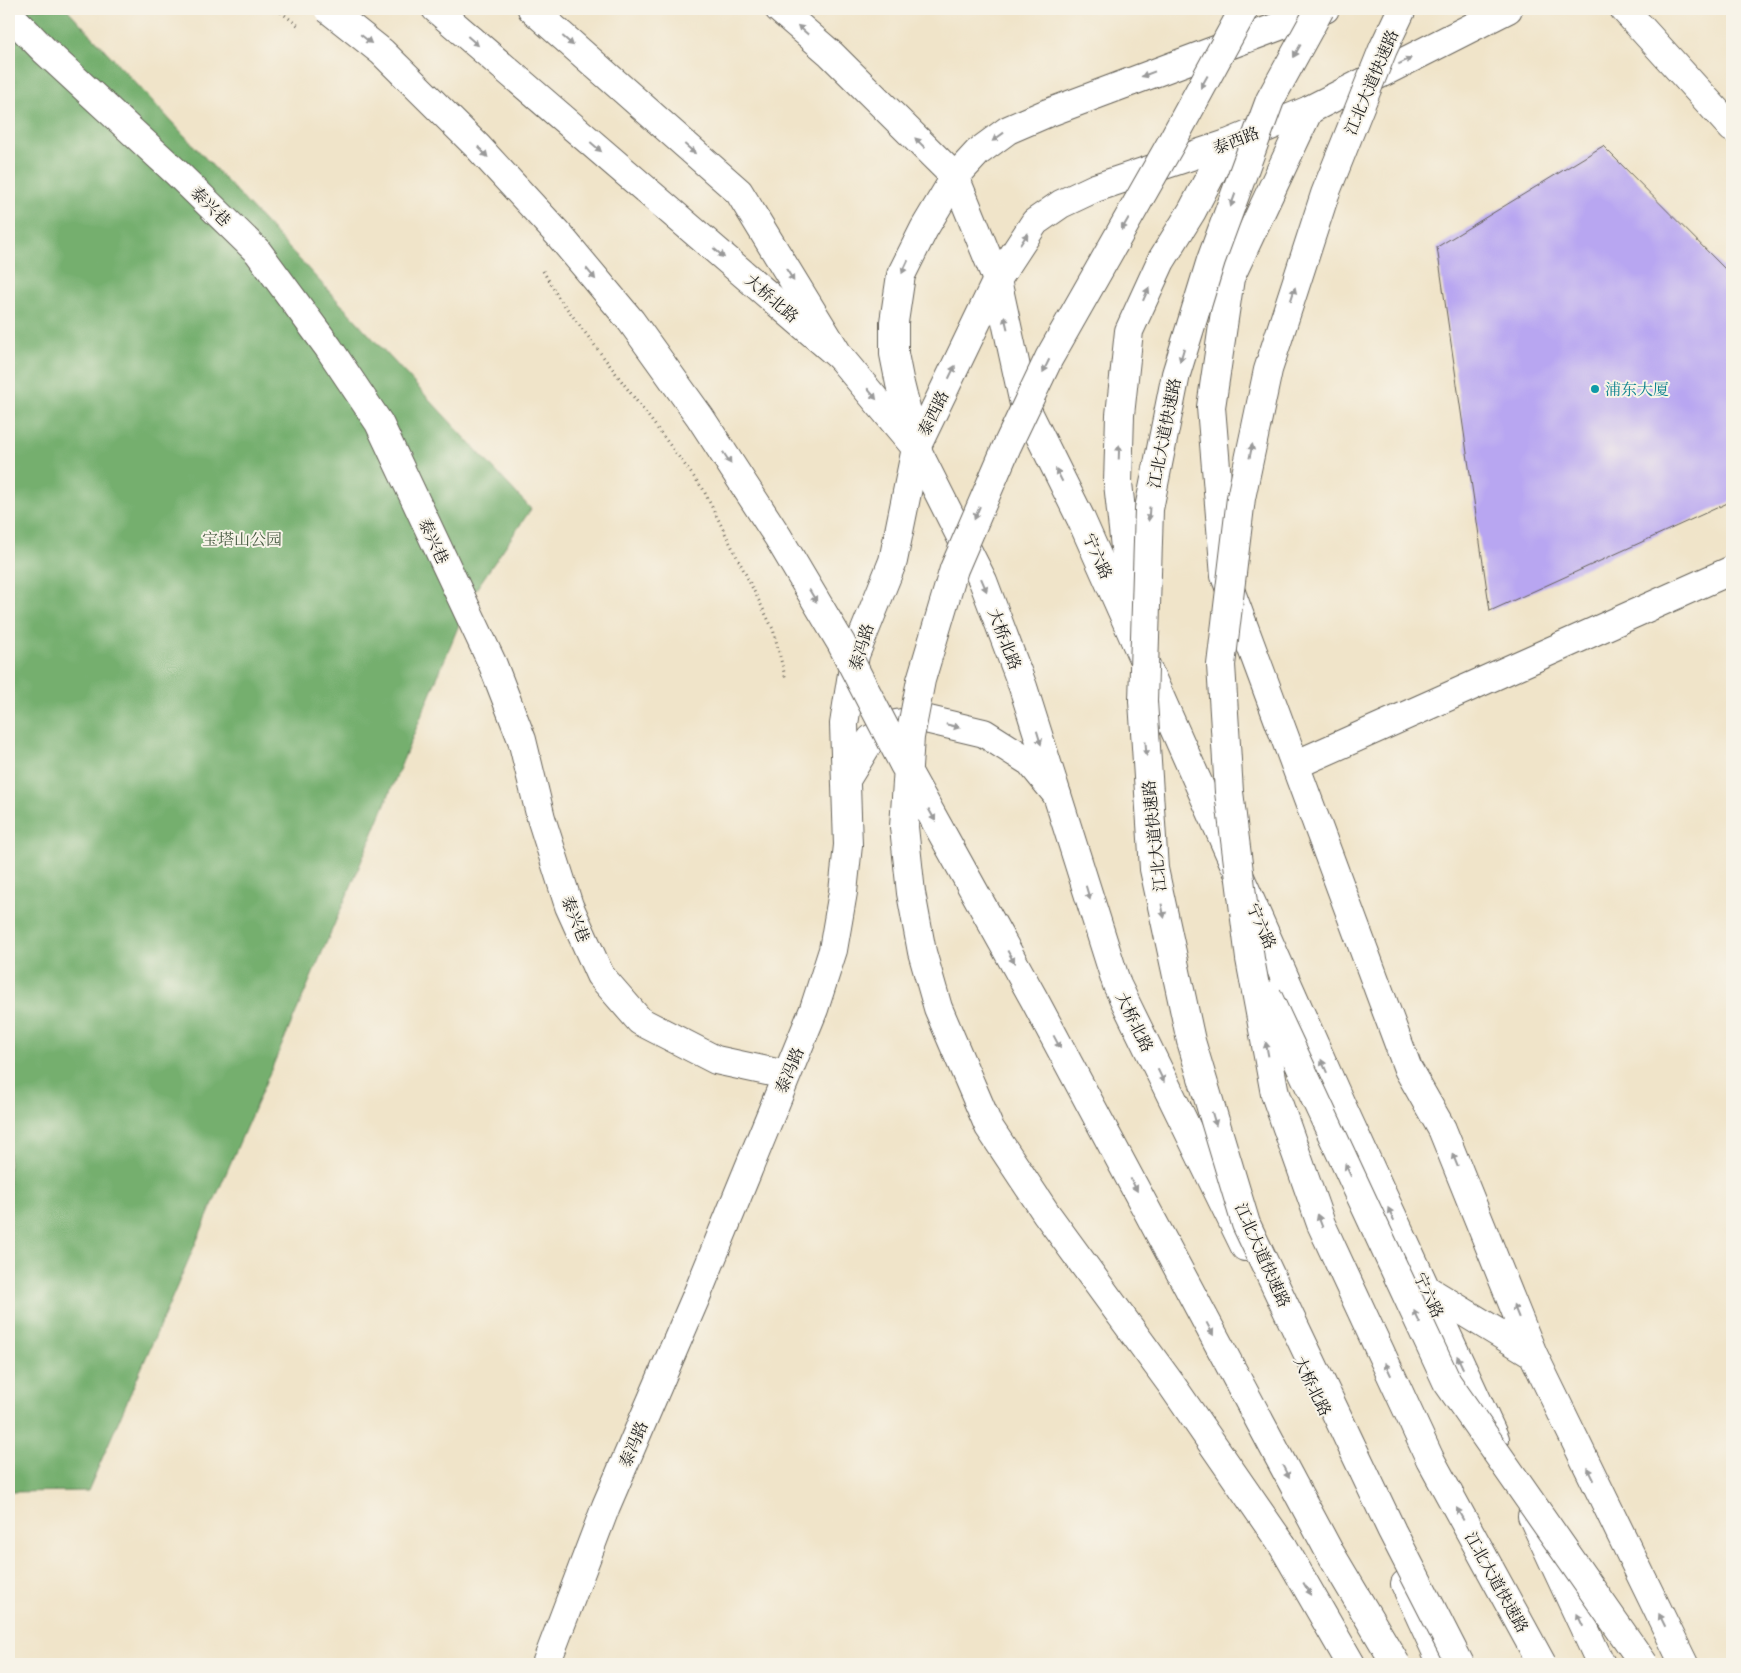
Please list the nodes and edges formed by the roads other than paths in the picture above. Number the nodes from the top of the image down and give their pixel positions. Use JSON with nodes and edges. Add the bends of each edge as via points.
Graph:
{"nodes":[{"id":1,"x":328,"y":9,"type":"edge"},
{"id":2,"x":436,"y":9,"type":"edge"},
{"id":3,"x":532,"y":9,"type":"edge"},
{"id":4,"x":779,"y":9,"type":"edge"},
{"id":5,"x":1244,"y":9,"type":"edge"},
{"id":6,"x":1320,"y":9,"type":"edge"},
{"id":7,"x":1325,"y":9,"type":"edge"},
{"id":8,"x":1402,"y":9,"type":"edge"},
{"id":9,"x":1508,"y":9,"type":"edge"},
{"id":10,"x":1624,"y":9,"type":"edge"},
{"id":11,"x":9,"y":14,"type":"edge"},
{"id":12,"x":1309,"y":110,"type":"junction"},
{"id":13,"x":1732,"y":128,"type":"edge"},
{"id":14,"x":1227,"y":144,"type":"junction"},
{"id":15,"x":954,"y":177,"type":"junction"},
{"id":16,"x":997,"y":280,"type":"junction"},
{"id":17,"x":840,"y":357,"type":"junction"},
{"id":18,"x":916,"y":448,"type":"junction"},
{"id":19,"x":1732,"y":570,"type":"edge"},
{"id":20,"x":1135,"y":640,"type":"junction"},
{"id":21,"x":1295,"y":765,"type":"junction"},
{"id":22,"x":846,"y":780,"type":"junction"},
{"id":23,"x":1057,"y":795,"type":"junction"},
{"id":24,"x":1250,"y":959,"type":"junction"},
{"id":25,"x":786,"y":1075,"type":"junction"},
{"id":26,"x":1426,"y":1289,"type":"junction"},
{"id":27,"x":1533,"y":1354,"type":"junction"},
{"id":28,"x":546,"y":1664,"type":"edge"},
{"id":29,"x":1352,"y":1664,"type":"edge"},
{"id":30,"x":1396,"y":1664,"type":"edge"},
{"id":31,"x":1442,"y":1664,"type":"edge"},
{"id":32,"x":1460,"y":1664,"type":"edge"},
{"id":33,"x":1542,"y":1664,"type":"edge"},
{"id":34,"x":1601,"y":1664,"type":"edge"},
{"id":35,"x":1644,"y":1664,"type":"edge"},
{"id":36,"x":1684,"y":1664,"type":"edge"}],
"edges":[{"from":1,"to":30,"type":"main road","one_way":true,"bridge":true,"via":[[382,52],[478,147],[565,242],[631,321],[700,417],[778,537],[842,643],[904,765],[1034,999],[1329,1551]]},
{"from":2,"to":17,"type":"main road","name":"大桥北路","one_way":true},
{"from":3,"to":17,"type":"main road","one_way":true,"via":[[739,192]]},
{"from":15,"to":4,"type":"main road","one_way":true,"via":[[831,54]]},
{"from":5,"to":29,"type":"main road","one_way":true,"bridge":true,"via":[[1049,358],[954,569],[921,680],[910,737],[904,827],[910,893],[922,952],[938,1008],[989,1127],[1046,1213],[1171,1384],[1283,1546]]},
{"from":6,"to":32,"type":"main road","name":"江北大道快速路","one_way":true,"bridge":true,"via":[[1270,100],[1211,260],[1176,374],[1151,500],[1143,701],[1154,869],[1191,1041],[1246,1224],[1392,1530]]},
{"from":7,"to":15,"type":"main road","name":"泰西路","one_way":true,"via":[[1008,130],[978,152]]},
{"from":24,"to":8,"type":"main road","name":"江北大道快速路","one_way":true,"bridge":true,"via":[[1229,792],[1221,665],[1242,498],[1268,370],[1325,194]]},
{"from":12,"to":9,"type":"main road","name":"泰西路","one_way":true},
{"from":10,"to":13,"type":"main road"},
{"from":11,"to":25,"type":"main road","name":"泰兴巷","via":[[258,252],[379,423],[493,664],[522,740],[541,818],[569,906],[600,975],[640,1021],[716,1060]]},
{"from":12,"to":14,"type":"main road","name":"泰西路"},
{"from":12,"to":21,"type":"main road","via":[[1230,278],[1211,407],[1225,576]]},
{"from":16,"to":14,"type":"main road","name":"泰西路","one_way":true,"via":[[1035,222],[1061,204],[1095,188]]},
{"from":20,"to":14,"type":"main road","one_way":true,"via":[[1118,483],[1120,415],[1129,331],[1161,261]]},
{"from":15,"to":16,"type":"main road","name":"宁六路"},
{"from":15,"to":18,"type":"main road","name":"泰西路","one_way":true,"via":[[901,275],[894,322],[896,362]]},
{"from":18,"to":16,"type":"main road","name":"泰西路","one_way":true},
{"from":20,"to":16,"type":"main road","name":"宁六路","one_way":true,"via":[[1081,519],[1024,404]]},
{"from":17,"to":18,"type":"main road","name":"大桥北路","one_way":true},
{"from":18,"to":22,"type":"main road","name":"泰冯路","via":[[893,561],[855,655],[844,724]]},
{"from":18,"to":23,"type":"main road","name":"大桥北路","one_way":true,"via":[[983,582],[1023,687]]},
{"from":19,"to":21,"type":"main road"},
{"from":26,"to":20,"type":"main road","name":"宁六路","one_way":true},
{"from":27,"to":21,"type":"main road","one_way":true,"via":[[1442,1128],[1408,1069]]},
{"from":22,"to":23,"type":"main road","one_way":true,"via":[[870,738],[896,724],[925,719],[984,733],[1030,762]]},
{"from":22,"to":25,"type":"main road","name":"泰冯路","via":[[848,845],[833,950],[814,1009]]},
{"from":23,"to":31,"type":"main road","name":"大桥北路","one_way":true,"via":[[1117,985],[1336,1434]]},
{"from":33,"to":24,"type":"main road","name":"江北大道快速路","one_way":true,"bridge":true,"via":[[1430,1459],[1321,1224],[1275,1094]]},
{"from":35,"to":24,"type":"main road","one_way":true,"bridge":true,"via":[[1447,1382]]},
{"from":25,"to":28,"type":"main road","name":"泰冯路","via":[[696,1297],[606,1506]]},
{"from":26,"to":27,"type":"main road"},
{"from":34,"to":26,"type":"main road","name":"宁六路","one_way":true},
{"from":36,"to":27,"type":"main road","one_way":true}]}
